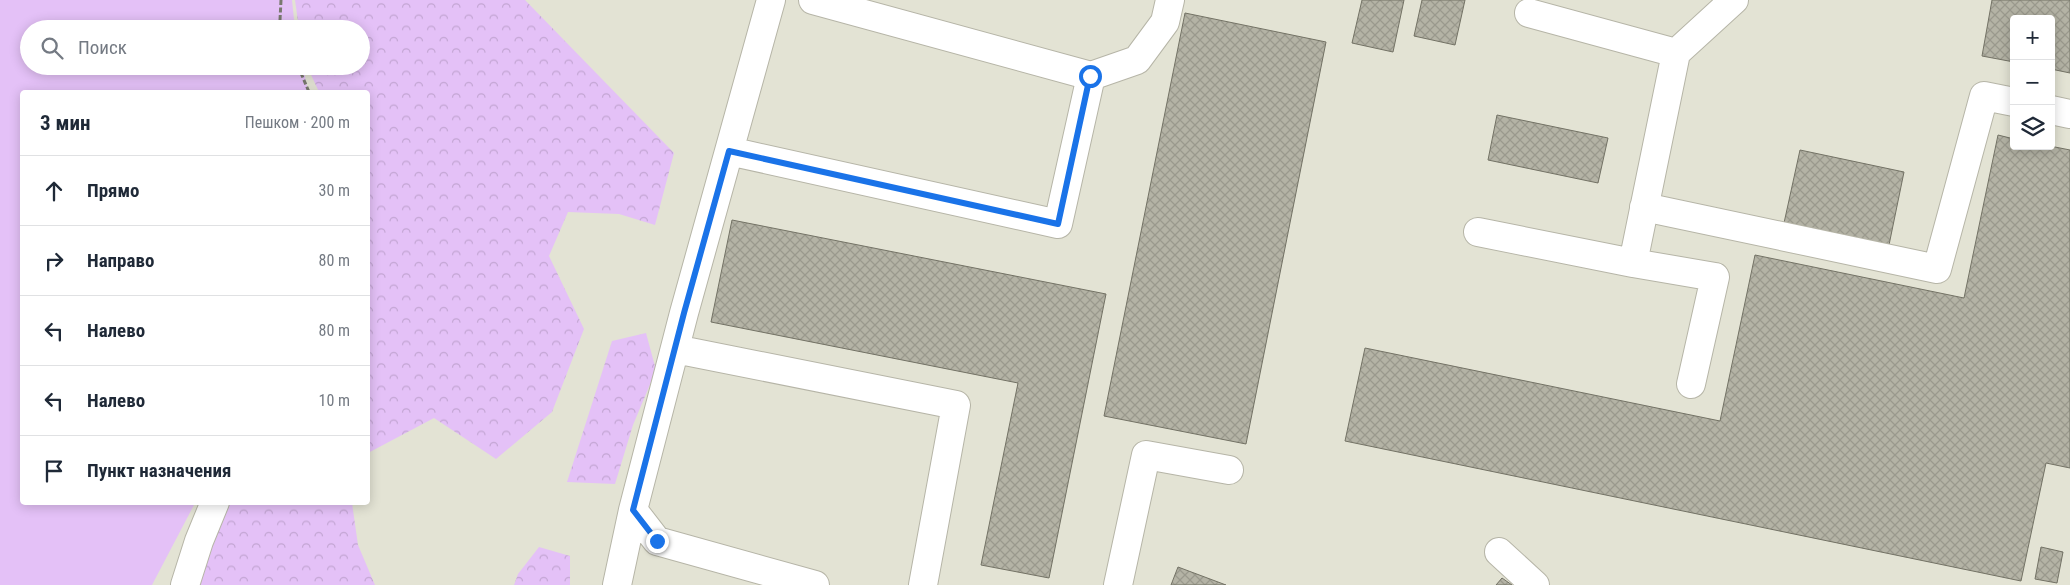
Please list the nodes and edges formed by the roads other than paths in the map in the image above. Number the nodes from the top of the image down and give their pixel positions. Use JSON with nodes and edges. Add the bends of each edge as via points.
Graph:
{"nodes":[{"id":1,"x":772,"y":0,"type":"edge"},
{"id":2,"x":813,"y":0,"type":"edge"},
{"id":3,"x":1170,"y":0,"type":"edge"},
{"id":4,"x":1734,"y":0,"type":"edge"},
{"id":5,"x":1529,"y":13,"type":"dead end"},
{"id":6,"x":1676,"y":53,"type":"junction"},
{"id":7,"x":1090,"y":76,"type":"junction"},
{"id":8,"x":2010,"y":101,"type":"edge"},
{"id":9,"x":2055,"y":111,"type":"edge"},
{"id":10,"x":2070,"y":114,"type":"edge"},
{"id":11,"x":729,"y":151,"type":"junction"},
{"id":12,"x":1644,"y":207,"type":"junction"},
{"id":13,"x":1478,"y":232,"type":"dead end"},
{"id":14,"x":1633,"y":263,"type":"junction"},
{"id":15,"x":675,"y":350,"type":"junction"},
{"id":16,"x":1691,"y":384,"type":"dead end"},
{"id":17,"x":1229,"y":470,"type":"dead end"},
{"id":18,"x":214,"y":505,"type":"edge"},
{"id":19,"x":633,"y":510,"type":"junction"},
{"id":20,"x":1499,"y":552,"type":"dead end"},
{"id":21,"x":772,"y":579,"type":"edge"},
{"id":22,"x":184,"y":585,"type":"edge"},
{"id":23,"x":617,"y":585,"type":"edge"},
{"id":24,"x":816,"y":585,"type":"edge"},
{"id":25,"x":923,"y":585,"type":"edge"},
{"id":26,"x":1118,"y":585,"type":"edge"},
{"id":27,"x":1535,"y":585,"type":"edge"}],
"edges":[{"from":1,"to":11,"type":"lane"},
{"from":2,"to":7,"type":"lane"},
{"from":3,"to":7,"type":"lane","via":[[1165,22],[1137,60]]},
{"from":4,"to":6,"type":"lane"},
{"from":5,"to":6,"type":"lane"},
{"from":6,"to":12,"type":"lane"},
{"from":7,"to":11,"type":"lane","via":[[1058,224]]},
{"from":8,"to":12,"type":"lane","via":[[1984,96],[1937,269]]},
{"from":9,"to":10,"type":"lane"},
{"from":11,"to":15,"type":"lane"},
{"from":12,"to":14,"type":"lane"},
{"from":13,"to":14,"type":"lane"},
{"from":14,"to":16,"type":"lane","via":[[1714,277]]},
{"from":15,"to":19,"type":"lane"},
{"from":15,"to":25,"type":"lane","via":[[956,405]]},
{"from":17,"to":26,"type":"lane","via":[[1146,455]]},
{"from":18,"to":22,"type":"lane"},
{"from":19,"to":21,"type":"lane","via":[[657,541]]},
{"from":19,"to":23,"type":"lane"},
{"from":20,"to":27,"type":"lane"},
{"from":21,"to":24,"type":"lane"}]}
